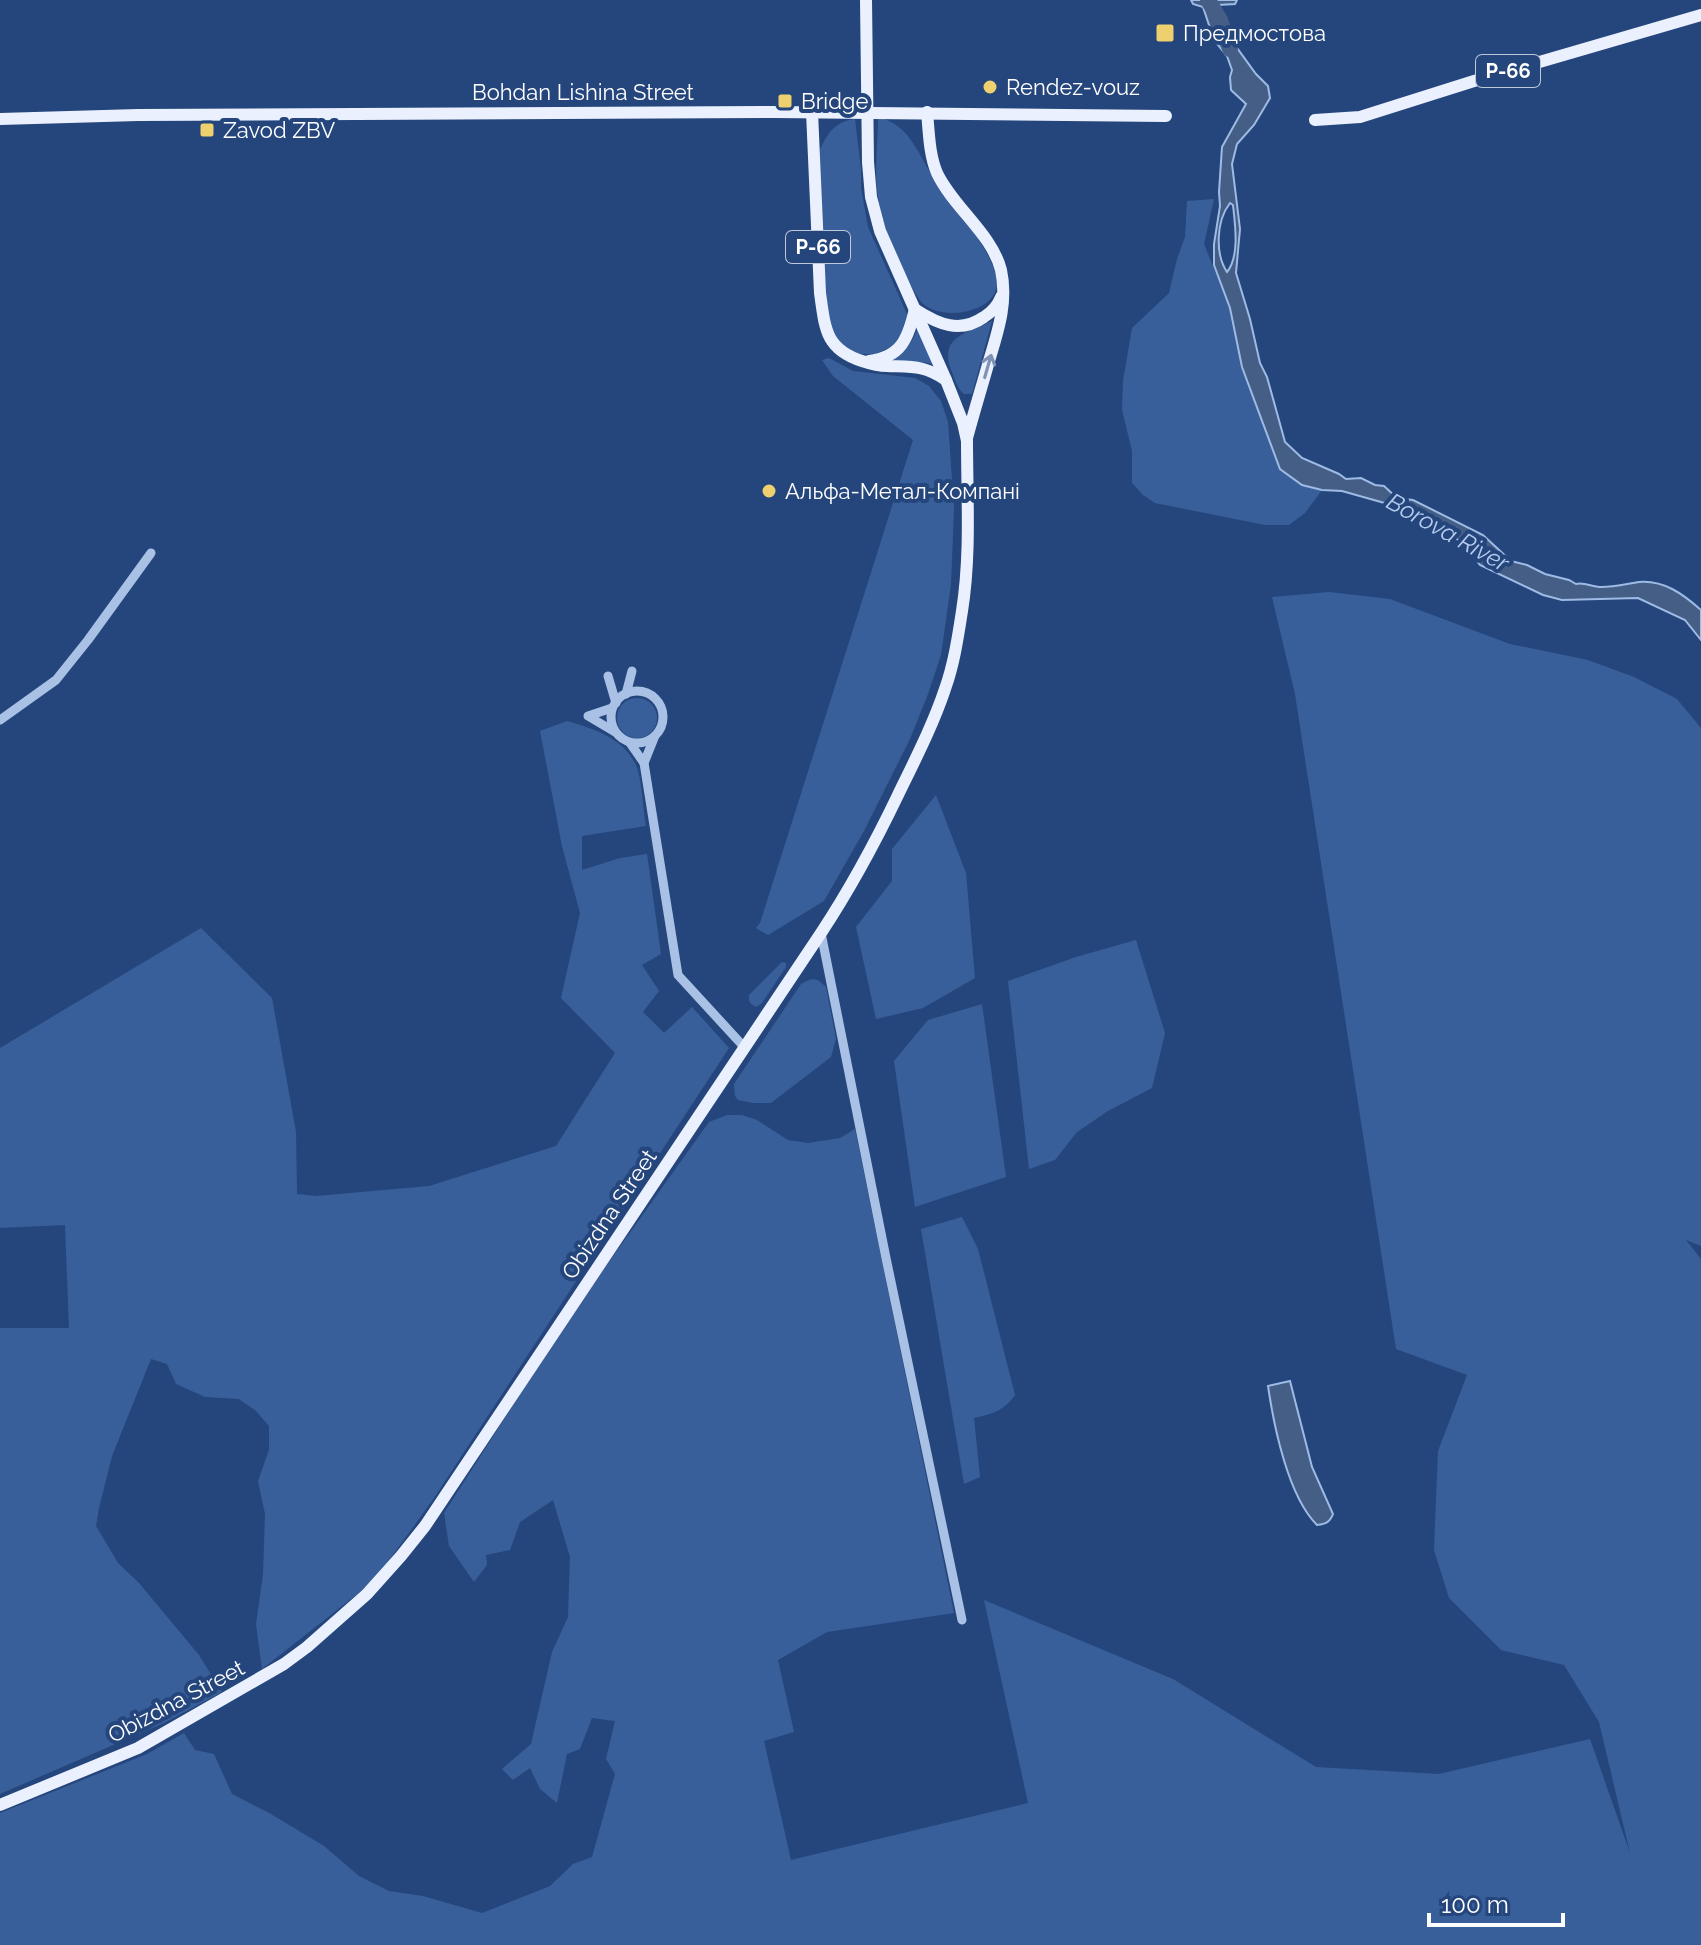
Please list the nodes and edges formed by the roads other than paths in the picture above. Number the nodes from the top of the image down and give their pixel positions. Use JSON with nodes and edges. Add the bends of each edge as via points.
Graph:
{"nodes":[{"id":1,"x":866,"y":0,"type":"edge"},
{"id":2,"x":1701,"y":15,"type":"edge"},
{"id":3,"x":812,"y":112,"type":"junction"},
{"id":4,"x":927,"y":112,"type":"junction"},
{"id":5,"x":1166,"y":116,"type":"dead end"},
{"id":6,"x":0,"y":119,"type":"edge"},
{"id":7,"x":1315,"y":120,"type":"dead end"},
{"id":8,"x":1003,"y":290,"type":"junction"},
{"id":9,"x":915,"y":309,"type":"junction"},
{"id":10,"x":864,"y":362,"type":"junction"},
{"id":11,"x":946,"y":380,"type":"junction"},
{"id":12,"x":967,"y":441,"type":"junction"},
{"id":13,"x":151,"y":553,"type":"dead end"},
{"id":14,"x":640,"y":690,"type":"junction"},
{"id":15,"x":619,"y":700,"type":"junction"},
{"id":16,"x":0,"y":720,"type":"edge"},
{"id":17,"x":615,"y":733,"type":"junction"},
{"id":18,"x":655,"y":738,"type":"junction"},
{"id":19,"x":630,"y":743,"type":"junction"},
{"id":20,"x":644,"y":763,"type":"junction"},
{"id":21,"x":821,"y":933,"type":"junction"},
{"id":22,"x":745,"y":1048,"type":"junction"},
{"id":23,"x":962,"y":1620,"type":"dead end"},
{"id":24,"x":0,"y":1805,"type":"edge"}],
"edges":[{"from":1,"to":9,"type":"main road","number":"Р-66","bridge":true,"via":[[871,197],[880,231]]},
{"from":2,"to":7,"type":"main road","number":"Р-66","via":[[1360,117]]},
{"from":3,"to":4,"type":"main road","name":"Bohdan Lishina Street"},
{"from":3,"to":6,"type":"main road","name":"Bohdan Lishina Street"},
{"from":3,"to":10,"type":"main road","number":"Р-66","via":[[825,323],[835,347]]},
{"from":4,"to":5,"type":"main road","name":"Bohdan Lishina Street"},
{"from":4,"to":8,"type":"main road","via":[[936,171],[993,251]]},
{"from":8,"to":9,"type":"main road","via":[[998,304],[974,324],[941,324]]},
{"from":12,"to":8,"type":"main road","one_way":true,"via":[[998,331]]},
{"from":9,"to":10,"type":"main road","via":[[902,345],[888,356]]},
{"from":9,"to":11,"type":"main road"},
{"from":10,"to":11,"type":"main road","via":[[917,366]]},
{"from":11,"to":12,"type":"main road"},
{"from":12,"to":21,"type":"main road","name":"Obizdna Street","via":[[967,568],[946,686],[869,853]]},
{"from":13,"to":16,"type":"street","via":[[56,680]]},
{"from":14,"to":15,"type":"street"},
{"from":14,"to":15,"type":"street","via":[[632,671]]},
{"from":14,"to":18,"type":"street","via":[[656,698],[663,710]]},
{"from":15,"to":17,"type":"street","via":[[611,722]]},
{"from":15,"to":17,"type":"street","via":[[588,716]]},
{"from":17,"to":19,"type":"street"},
{"from":18,"to":19,"type":"street"},
{"from":18,"to":20,"type":"street"},
{"from":19,"to":20,"type":"street"},
{"from":20,"to":22,"type":"street","via":[[678,975]]},
{"from":21,"to":22,"type":"main road","name":"Obizdna Street"},
{"from":21,"to":23,"type":"street"},
{"from":22,"to":24,"type":"main road","name":"Obizdna Street","via":[[425,1526],[367,1594],[307,1647],[235,1693],[138,1748]]}]}
